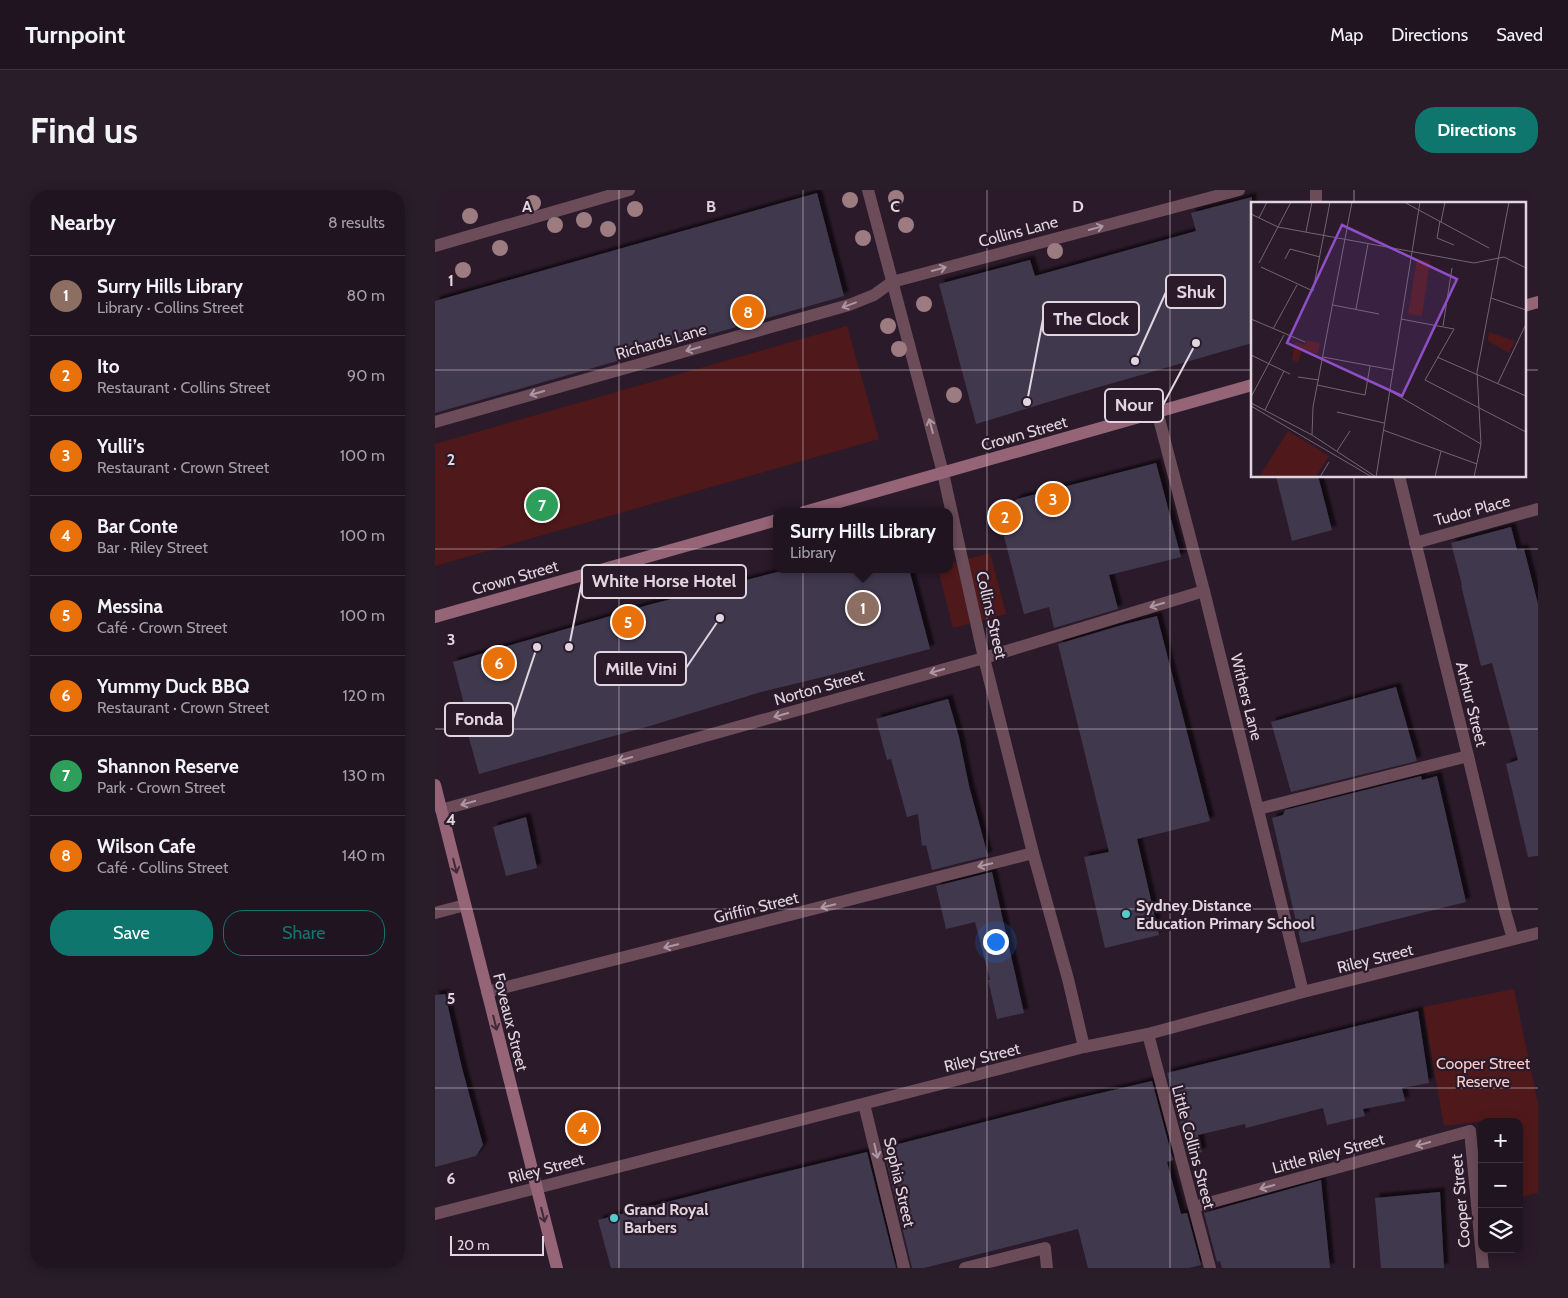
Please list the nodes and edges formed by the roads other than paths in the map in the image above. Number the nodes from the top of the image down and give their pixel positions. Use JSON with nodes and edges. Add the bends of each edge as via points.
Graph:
{"nodes":[{"id":1,"x":629,"y":190,"type":"edge"},
{"id":2,"x":868,"y":190,"type":"edge"},
{"id":3,"x":1239,"y":190,"type":"edge"},
{"id":4,"x":435,"y":246,"type":"edge"},
{"id":5,"x":892,"y":282,"type":"junction"},
{"id":6,"x":1538,"y":302,"type":"edge"},
{"id":7,"x":1525,"y":306,"type":"edge"},
{"id":8,"x":1251,"y":385,"type":"edge"},
{"id":9,"x":1157,"y":411,"type":"junction"},
{"id":10,"x":435,"y":422,"type":"edge"},
{"id":11,"x":943,"y":473,"type":"junction"},
{"id":12,"x":1399,"y":478,"type":"edge"},
{"id":13,"x":818,"y":508,"type":"edge"},
{"id":14,"x":951,"y":508,"type":"edge"},
{"id":15,"x":1538,"y":509,"type":"edge"},
{"id":16,"x":953,"y":518,"type":"edge"},
{"id":17,"x":773,"y":521,"type":"edge"},
{"id":18,"x":1415,"y":543,"type":"junction"},
{"id":19,"x":1204,"y":591,"type":"junction"},
{"id":20,"x":435,"y":616,"type":"edge"},
{"id":21,"x":984,"y":658,"type":"junction"},
{"id":22,"x":1468,"y":756,"type":"junction"},
{"id":23,"x":435,"y":785,"type":"edge"},
{"id":24,"x":1258,"y":809,"type":"junction"},
{"id":25,"x":441,"y":810,"type":"junction"},
{"id":26,"x":1033,"y":853,"type":"junction"},
{"id":27,"x":465,"y":905,"type":"junction"},
{"id":28,"x":435,"y":913,"type":"edge"},
{"id":29,"x":1538,"y":933,"type":"edge"},
{"id":30,"x":1513,"y":939,"type":"junction"},
{"id":31,"x":487,"y":992,"type":"junction"},
{"id":32,"x":1303,"y":992,"type":"junction"},
{"id":33,"x":1148,"y":1034,"type":"junction"},
{"id":34,"x":1084,"y":1047,"type":"junction"},
{"id":35,"x":864,"y":1104,"type":"junction"},
{"id":36,"x":1470,"y":1131,"type":"joint"},
{"id":37,"x":537,"y":1188,"type":"junction"},
{"id":38,"x":1194,"y":1207,"type":"junction"},
{"id":39,"x":435,"y":1214,"type":"edge"},
{"id":40,"x":557,"y":1268,"type":"edge"},
{"id":41,"x":904,"y":1268,"type":"edge"},
{"id":42,"x":965,"y":1268,"type":"edge"},
{"id":43,"x":1047,"y":1268,"type":"edge"},
{"id":44,"x":1210,"y":1268,"type":"edge"},
{"id":45,"x":1483,"y":1268,"type":"edge"}],
"edges":[{"from":1,"to":4,"type":"street"},
{"from":2,"to":5,"type":"street","name":"Collins Street"},
{"from":5,"to":3,"type":"street","name":"Collins Lane","one_way":true},
{"from":5,"to":10,"type":"street","name":"Richards Lane","one_way":true,"via":[[873,295],[849,305]]},
{"from":11,"to":5,"type":"street","name":"Collins Street","one_way":true},
{"from":6,"to":7,"type":"street"},
{"from":8,"to":9,"type":"street","name":"Crown Street"},
{"from":9,"to":11,"type":"street","name":"Crown Street"},
{"from":9,"to":19,"type":"street","name":"Withers Lane"},
{"from":11,"to":13,"type":"street","name":"Crown Street"},
{"from":11,"to":14,"type":"street","name":"Collins Street"},
{"from":12,"to":18,"type":"street","name":"Arthur Street"},
{"from":15,"to":18,"type":"street","name":"Tudor Place"},
{"from":16,"to":21,"type":"street","name":"Collins Street"},
{"from":17,"to":20,"type":"street","name":"Crown Street"},
{"from":18,"to":22,"type":"street","name":"Arthur Street"},
{"from":19,"to":21,"type":"street","name":"Norton Street","one_way":true},
{"from":19,"to":24,"type":"street","name":"Withers Lane"},
{"from":21,"to":25,"type":"street","name":"Norton Street","one_way":true},
{"from":21,"to":26,"type":"street","name":"Collins Street"},
{"from":22,"to":24,"type":"street"},
{"from":22,"to":30,"type":"street","name":"Arthur Street"},
{"from":23,"to":25,"type":"street","name":"Foveaux Street"},
{"from":24,"to":32,"type":"street","name":"Withers Lane"},
{"from":25,"to":27,"type":"street","name":"Foveaux Street","one_way":true},
{"from":26,"to":31,"type":"street","name":"Griffin Street","one_way":true},
{"from":26,"to":34,"type":"street","name":"Collins Street"},
{"from":27,"to":28,"type":"street"},
{"from":27,"to":31,"type":"street","name":"Foveaux Street"},
{"from":29,"to":30,"type":"street","name":"Riley Street"},
{"from":30,"to":32,"type":"street","name":"Riley Street"},
{"from":31,"to":37,"type":"street","name":"Foveaux Street","one_way":true},
{"from":32,"to":33,"type":"street","name":"Riley Street"},
{"from":33,"to":34,"type":"street","name":"Riley Street"},
{"from":33,"to":38,"type":"street","name":"Little Collins Street"},
{"from":34,"to":35,"type":"street","name":"Riley Street"},
{"from":35,"to":37,"type":"street","name":"Riley Street"},
{"from":35,"to":41,"type":"street","name":"Sophia Street","one_way":true},
{"from":36,"to":38,"type":"street","name":"Little Riley Street","one_way":true},
{"from":36,"to":45,"type":"street","name":"Cooper Street"},
{"from":37,"to":39,"type":"street","name":"Riley Street"},
{"from":37,"to":40,"type":"street","name":"Foveaux Street","one_way":true},
{"from":38,"to":44,"type":"street","name":"Little Collins Street"},
{"from":42,"to":43,"type":"street","via":[[1045,1248]]}]}
